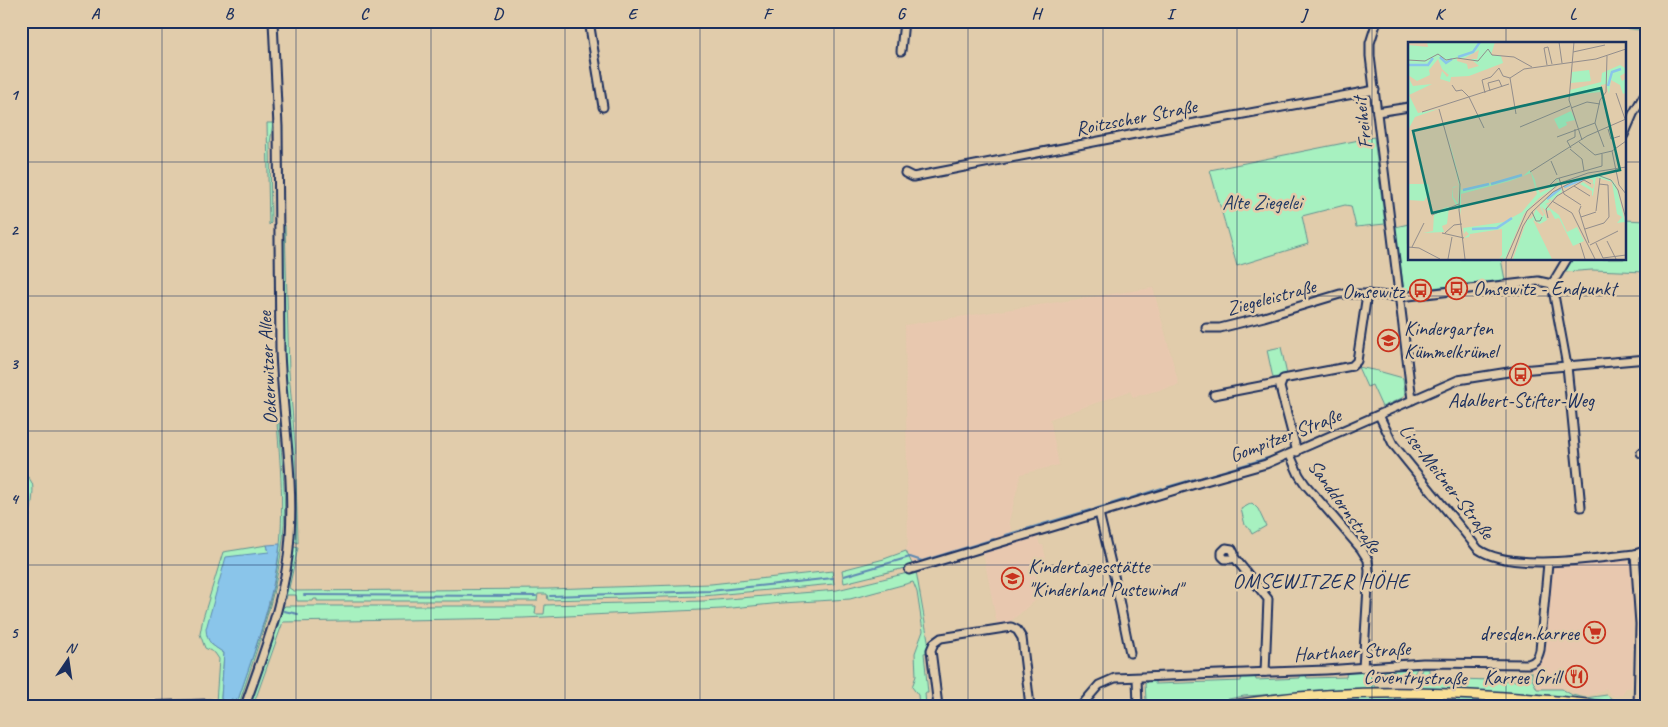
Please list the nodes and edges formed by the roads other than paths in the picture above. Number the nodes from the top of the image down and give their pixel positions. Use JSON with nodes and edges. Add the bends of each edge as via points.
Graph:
{"nodes":[{"id":1,"x":273,"y":21,"type":"edge"},
{"id":2,"x":590,"y":21,"type":"edge"},
{"id":3,"x":904,"y":21,"type":"edge"},
{"id":4,"x":1377,"y":21,"type":"edge"},
{"id":5,"x":901,"y":51,"type":"dead end"},
{"id":6,"x":1375,"y":90,"type":"junction"},
{"id":7,"x":1647,"y":90,"type":"edge"},
{"id":8,"x":603,"y":107,"type":"dead end"},
{"id":9,"x":1408,"y":107,"type":"edge"},
{"id":10,"x":1377,"y":112,"type":"junction"},
{"id":11,"x":1626,"y":129,"type":"edge"},
{"id":12,"x":904,"y":173,"type":"dead end"},
{"id":13,"x":1566,"y":260,"type":"edge"},
{"id":14,"x":1552,"y":284,"type":"junction"},
{"id":15,"x":1367,"y":294,"type":"junction"},
{"id":16,"x":1400,"y":297,"type":"junction"},
{"id":17,"x":1206,"y":328,"type":"dead end"},
{"id":18,"x":1646,"y":360,"type":"edge"},
{"id":19,"x":1567,"y":366,"type":"junction"},
{"id":20,"x":1647,"y":373,"type":"edge"},
{"id":21,"x":1280,"y":382,"type":"junction"},
{"id":22,"x":1214,"y":395,"type":"dead end"},
{"id":23,"x":1412,"y":400,"type":"junction"},
{"id":24,"x":1379,"y":415,"type":"junction"},
{"id":25,"x":1294,"y":453,"type":"junction"},
{"id":26,"x":1581,"y":507,"type":"dead end"},
{"id":27,"x":1099,"y":513,"type":"junction"},
{"id":28,"x":1647,"y":550,"type":"edge"},
{"id":29,"x":1635,"y":554,"type":"junction"},
{"id":30,"x":1234,"y":557,"type":"dead end"},
{"id":31,"x":1548,"y":563,"type":"junction"},
{"id":32,"x":909,"y":570,"type":"dead end"},
{"id":33,"x":1130,"y":653,"type":"dead end"},
{"id":34,"x":1363,"y":668,"type":"junction"},
{"id":35,"x":1265,"y":672,"type":"junction"},
{"id":36,"x":1643,"y":675,"type":"edge"},
{"id":37,"x":1137,"y":678,"type":"junction"},
{"id":38,"x":141,"y":706,"type":"edge"},
{"id":39,"x":228,"y":706,"type":"edge"},
{"id":40,"x":245,"y":706,"type":"edge"},
{"id":41,"x":938,"y":706,"type":"edge"},
{"id":42,"x":1030,"y":706,"type":"edge"},
{"id":43,"x":1080,"y":706,"type":"edge"},
{"id":44,"x":1138,"y":706,"type":"edge"},
{"id":45,"x":1228,"y":706,"type":"edge"},
{"id":46,"x":1391,"y":706,"type":"edge"},
{"id":47,"x":1411,"y":706,"type":"edge"},
{"id":48,"x":1603,"y":706,"type":"edge"},
{"id":49,"x":1638,"y":706,"type":"edge"}],
"edges":[{"from":1,"to":40,"type":"street","name":"Ockerwitzer Allee","via":[[278,127],[280,358],[292,513],[284,586]]},
{"from":2,"to":8,"type":"street"},
{"from":3,"to":5,"type":"street"},
{"from":4,"to":6,"type":"street","name":"Freiheit","via":[[1370,48]]},
{"from":6,"to":10,"type":"street","name":"Freiheit"},
{"from":6,"to":12,"type":"street","name":"Roitzscher Straße","via":[[913,177]]},
{"from":7,"to":11,"type":"street"},
{"from":9,"to":10,"type":"street"},
{"from":10,"to":16,"type":"street","name":"Freiheit"},
{"from":13,"to":14,"type":"street"},
{"from":14,"to":16,"type":"street","name":"Ziegeleistraße","via":[[1538,281]]},
{"from":14,"to":19,"type":"street"},
{"from":15,"to":16,"type":"street","name":"Ziegeleistraße"},
{"from":15,"to":17,"type":"street","name":"Ziegeleistraße","via":[[1340,294],[1256,319]]},
{"from":15,"to":21,"type":"street","via":[[1357,361],[1352,366]]},
{"from":16,"to":23,"type":"street","name":"Freiheit"},
{"from":18,"to":19,"type":"street","name":"Gompitzer Straße"},
{"from":18,"to":20,"type":"street"},
{"from":19,"to":23,"type":"street","name":"Gompitzer Straße","via":[[1458,380]]},
{"from":19,"to":26,"type":"street"},
{"from":21,"to":22,"type":"street"},
{"from":21,"to":25,"type":"street","name":"Sanddornstraße"},
{"from":23,"to":24,"type":"street","name":"Gompitzer Straße"},
{"from":24,"to":25,"type":"street","name":"Gompitzer Straße"},
{"from":24,"to":31,"type":"street","name":"Lise-Meitner-Straße","via":[[1393,444],[1478,549],[1491,557]]},
{"from":25,"to":27,"type":"street","name":"Gompitzer Straße"},
{"from":25,"to":34,"type":"street","name":"Sanddornstraße","via":[[1299,475],[1305,484],[1368,560]]},
{"from":27,"to":32,"type":"street","name":"Gompitzer Straße"},
{"from":27,"to":33,"type":"street"},
{"from":28,"to":29,"type":"street","name":"Lise-Meitner-Straße"},
{"from":29,"to":31,"type":"street","name":"Lise-Meitner-Straße"},
{"from":29,"to":36,"type":"street"},
{"from":30,"to":35,"type":"street","via":[[1269,601]]},
{"from":31,"to":34,"type":"street","name":"Harthaer Straße","via":[[1540,650],[1533,663],[1519,666],[1423,663]]},
{"from":34,"to":35,"type":"street","name":"Harthaer Straße"},
{"from":35,"to":37,"type":"street","name":"Harthaer Straße"},
{"from":36,"to":49,"type":"street"},
{"from":37,"to":43,"type":"street","name":"Harthaer Straße","via":[[1106,681]]},
{"from":37,"to":44,"type":"street"},
{"from":38,"to":39,"type":"street"},
{"from":41,"to":42,"type":"street","via":[[931,650],[934,643],[941,638],[1011,627],[1022,638]]},
{"from":45,"to":48,"type":"main road","name":"Coventrystraße","via":[[1296,696],[1390,693],[1489,695]]},
{"from":46,"to":47,"type":"main road","name":"Coventrystraße"}]}
